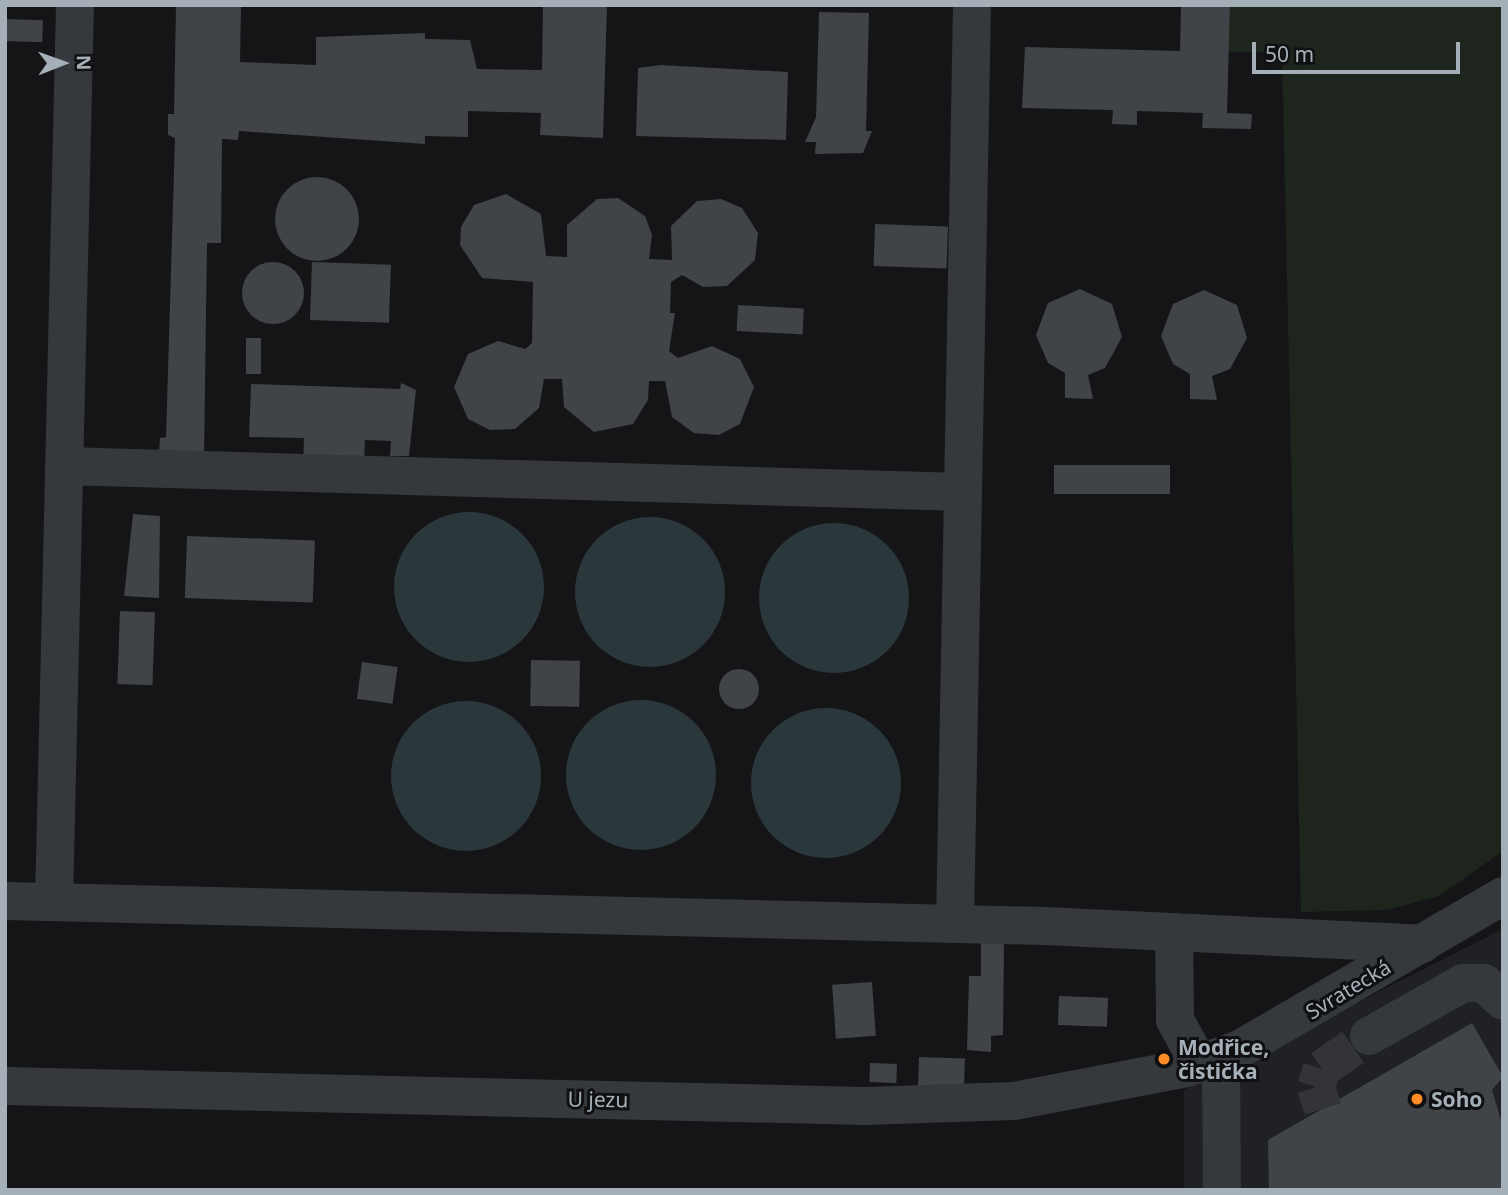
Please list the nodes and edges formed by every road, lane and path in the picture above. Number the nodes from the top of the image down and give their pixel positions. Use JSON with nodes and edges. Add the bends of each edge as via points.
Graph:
{"nodes":[{"id":1,"x":75,"y":5,"type":"edge"},
{"id":2,"x":972,"y":5,"type":"edge"},
{"id":3,"x":64,"y":466,"type":"junction"},
{"id":4,"x":963,"y":492,"type":"junction"},
{"id":5,"x":1503,"y":897,"type":"edge"},
{"id":6,"x":5,"y":901,"type":"edge"},
{"id":7,"x":54,"y":902,"type":"junction"},
{"id":8,"x":955,"y":924,"type":"junction"},
{"id":9,"x":1174,"y":932,"type":"junction"},
{"id":10,"x":1423,"y":944,"type":"junction"},
{"id":11,"x":1503,"y":1001,"type":"edge"},
{"id":12,"x":1369,"y":1036,"type":"tunnel mouth"},
{"id":13,"x":1202,"y":1063,"type":"junction"},
{"id":14,"x":5,"y":1086,"type":"edge"},
{"id":15,"x":1222,"y":1190,"type":"edge"}],
"edges":[{"from":1,"to":3,"type":"street"},
{"from":2,"to":4,"type":"street"},
{"from":3,"to":4,"type":"street"},
{"from":3,"to":7,"type":"street"},
{"from":4,"to":8,"type":"street"},
{"from":5,"to":10,"type":"street","name":"Svratecká"},
{"from":6,"to":7,"type":"street"},
{"from":7,"to":8,"type":"street"},
{"from":8,"to":9,"type":"street"},
{"from":9,"to":10,"type":"street"},
{"from":9,"to":13,"type":"street","via":[[1175,1020]]},
{"from":10,"to":13,"type":"street","name":"Svratecká","via":[[1319,1007]]},
{"from":11,"to":12,"type":"street","via":[[1484,983],[1463,983]]},
{"from":13,"to":14,"type":"street","name":"U jezu","via":[[1014,1101],[865,1106]]},
{"from":13,"to":15,"type":"street"}]}
